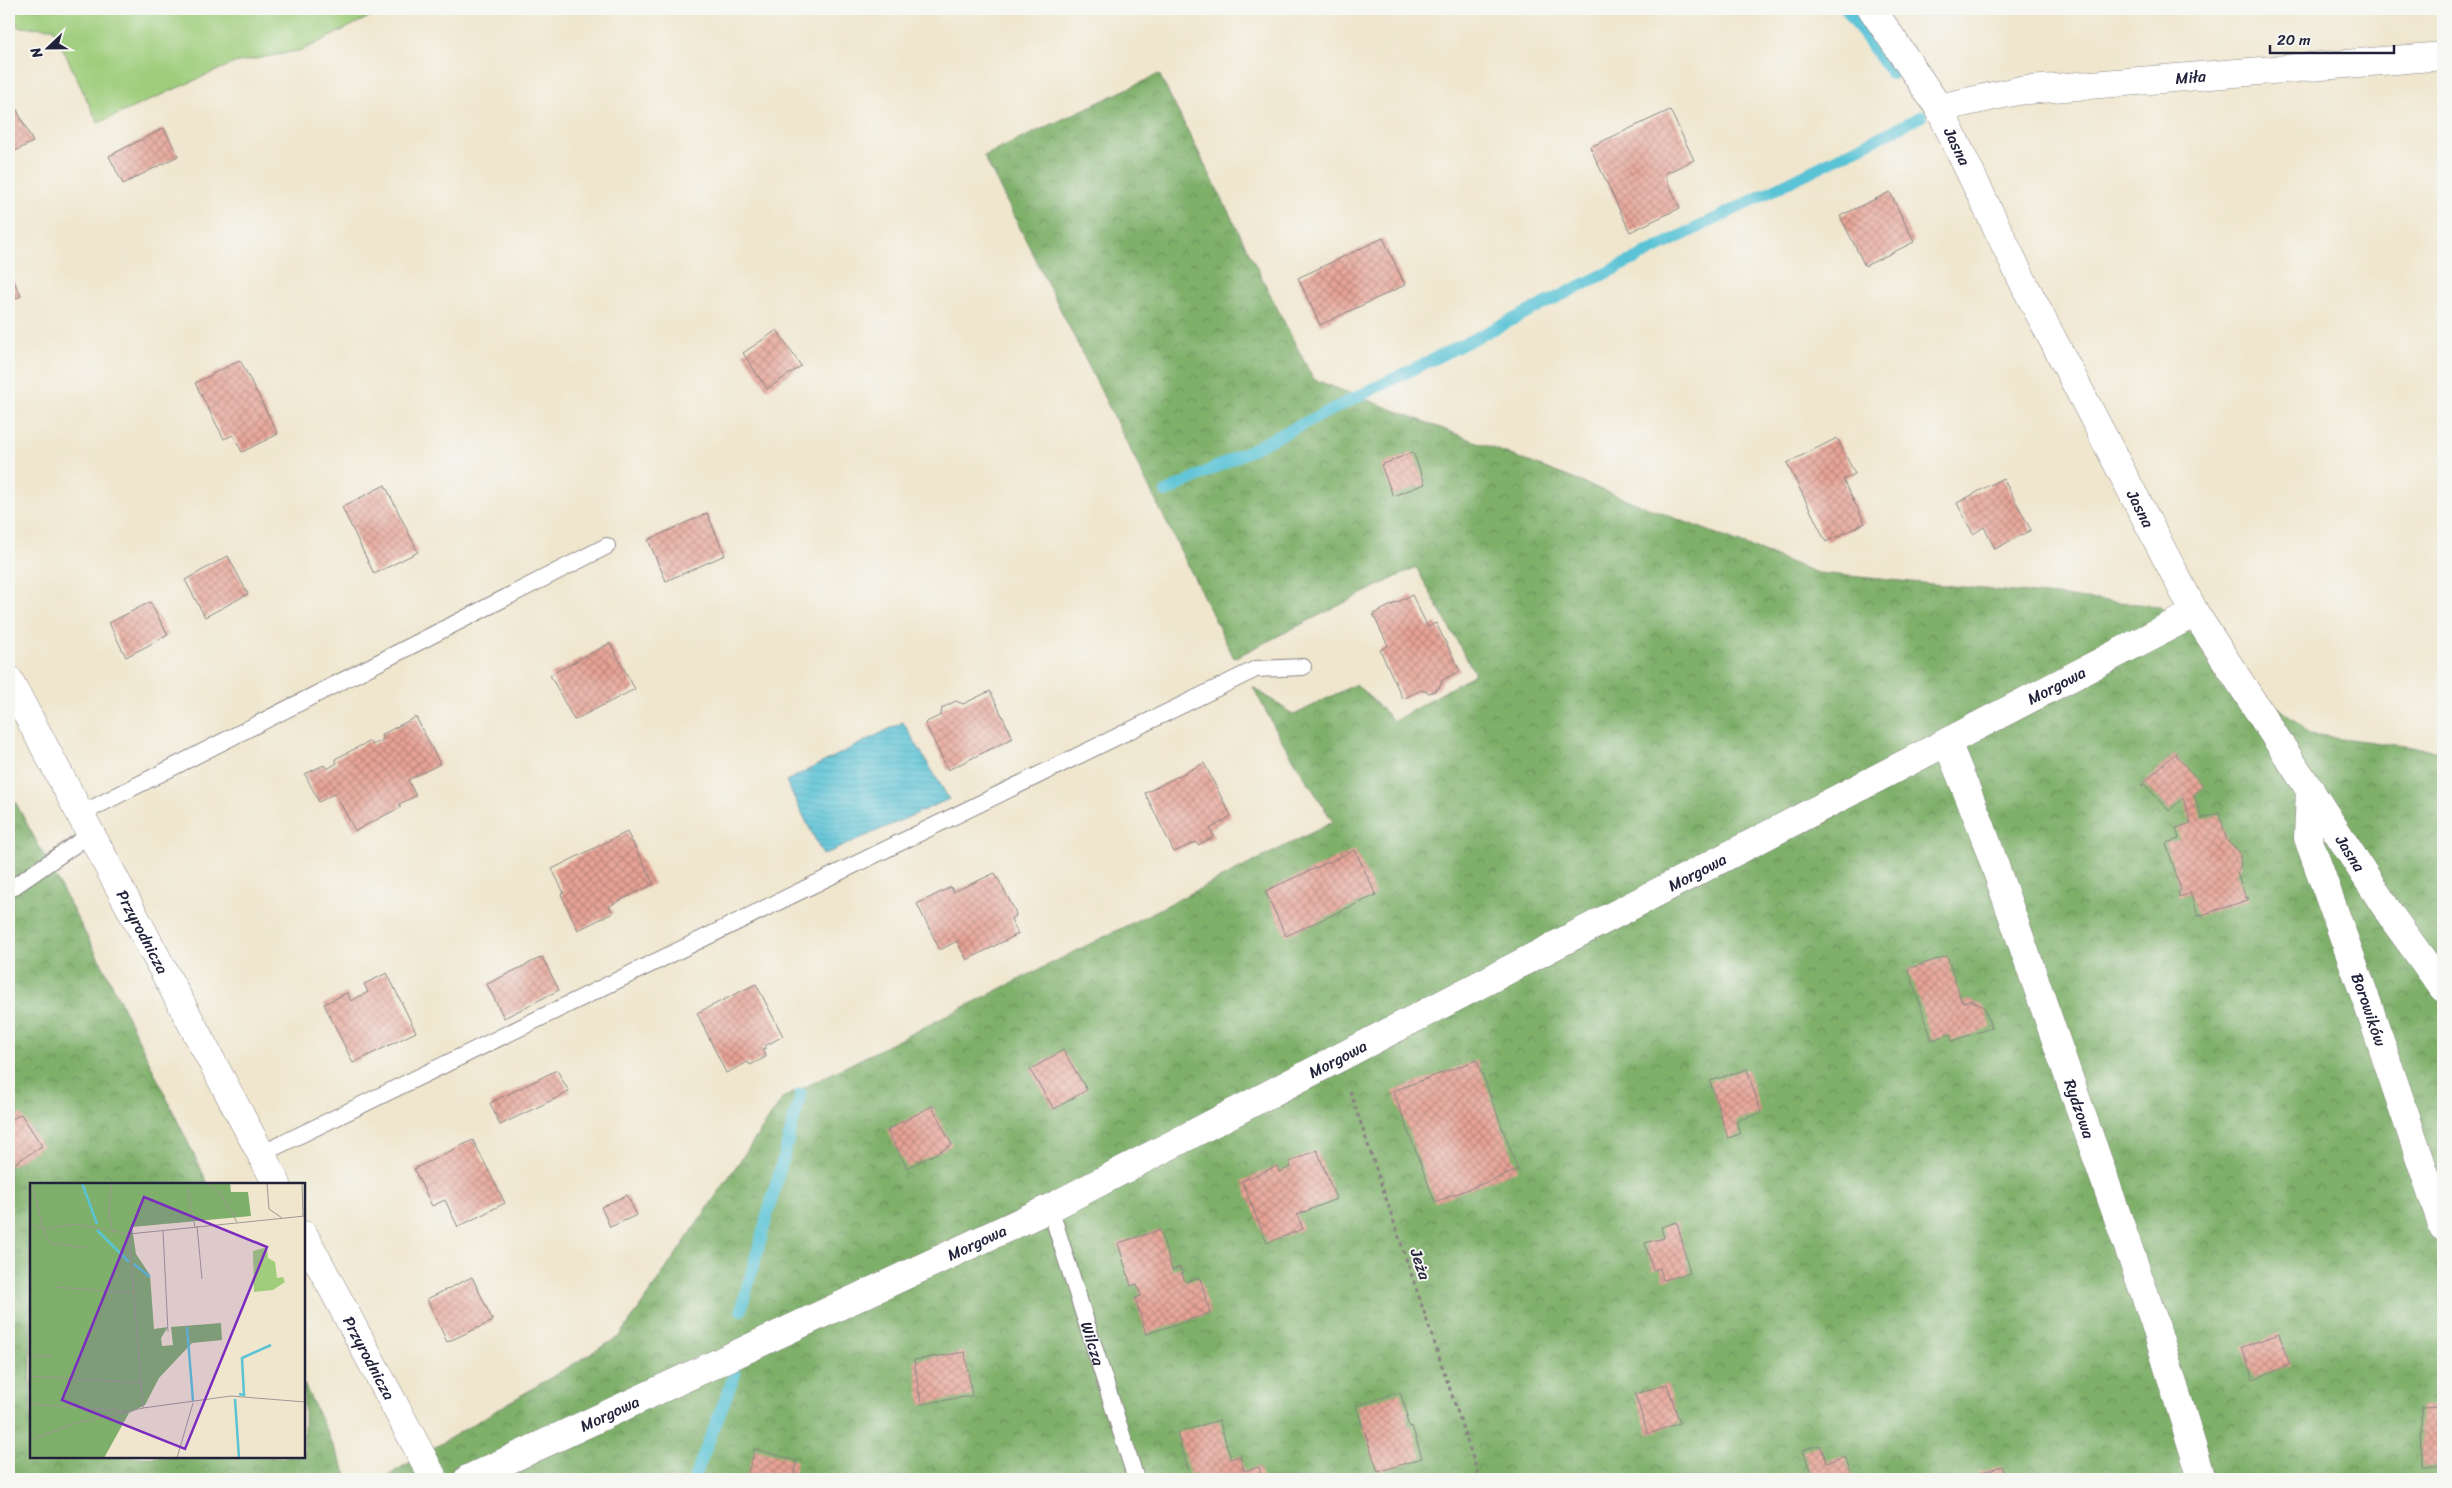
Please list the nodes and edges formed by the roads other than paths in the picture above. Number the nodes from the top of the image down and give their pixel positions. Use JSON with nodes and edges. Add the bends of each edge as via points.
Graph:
{"nodes":[{"id":1,"x":1872,"y":9,"type":"edge"},
{"id":2,"x":2443,"y":56,"type":"edge"},
{"id":3,"x":1939,"y":108,"type":"junction"},
{"id":4,"x":607,"y":546,"type":"dead end"},
{"id":5,"x":2195,"y":613,"type":"junction"},
{"id":6,"x":1303,"y":667,"type":"dead end"},
{"id":7,"x":9,"y":680,"type":"edge"},
{"id":8,"x":1947,"y":742,"type":"junction"},
{"id":9,"x":2310,"y":789,"type":"junction"},
{"id":10,"x":84,"y":825,"type":"junction"},
{"id":11,"x":9,"y":890,"type":"edge"},
{"id":12,"x":2443,"y":988,"type":"edge"},
{"id":13,"x":261,"y":1154,"type":"junction"},
{"id":14,"x":276,"y":1183,"type":"edge"},
{"id":15,"x":1050,"y":1208,"type":"junction"},
{"id":16,"x":2443,"y":1227,"type":"edge"},
{"id":17,"x":305,"y":1237,"type":"edge"},
{"id":18,"x":434,"y":1479,"type":"edge"},
{"id":19,"x":468,"y":1479,"type":"edge"},
{"id":20,"x":1136,"y":1479,"type":"edge"},
{"id":21,"x":2202,"y":1479,"type":"edge"}],
"edges":[{"from":1,"to":3,"type":"street","name":"Jasna"},
{"from":2,"to":3,"type":"street","name":"Miła","via":[[2017,91]]},
{"from":3,"to":5,"type":"street","name":"Jasna","via":[[2026,288]]},
{"from":4,"to":10,"type":"lane"},
{"from":5,"to":8,"type":"street","name":"Morgowa"},
{"from":5,"to":9,"type":"street","name":"Jasna"},
{"from":6,"to":13,"type":"lane","via":[[1256,669]]},
{"from":7,"to":10,"type":"street","name":"Przyrodnicza"},
{"from":8,"to":15,"type":"street","name":"Morgowa"},
{"from":8,"to":21,"type":"street","name":"Rydzowa","via":[[1981,826],[2154,1321]]},
{"from":9,"to":12,"type":"street","name":"Jasna","via":[[2394,920]]},
{"from":9,"to":16,"type":"street","name":"Borowików","via":[[2308,838]]},
{"from":10,"to":11,"type":"lane"},
{"from":10,"to":13,"type":"street","name":"Przyrodnicza"},
{"from":13,"to":14,"type":"street","name":"Przyrodnicza"},
{"from":15,"to":19,"type":"street","name":"Morgowa"},
{"from":15,"to":20,"type":"lane","name":"Wilcza"},
{"from":17,"to":18,"type":"street","name":"Przyrodnicza"}]}
